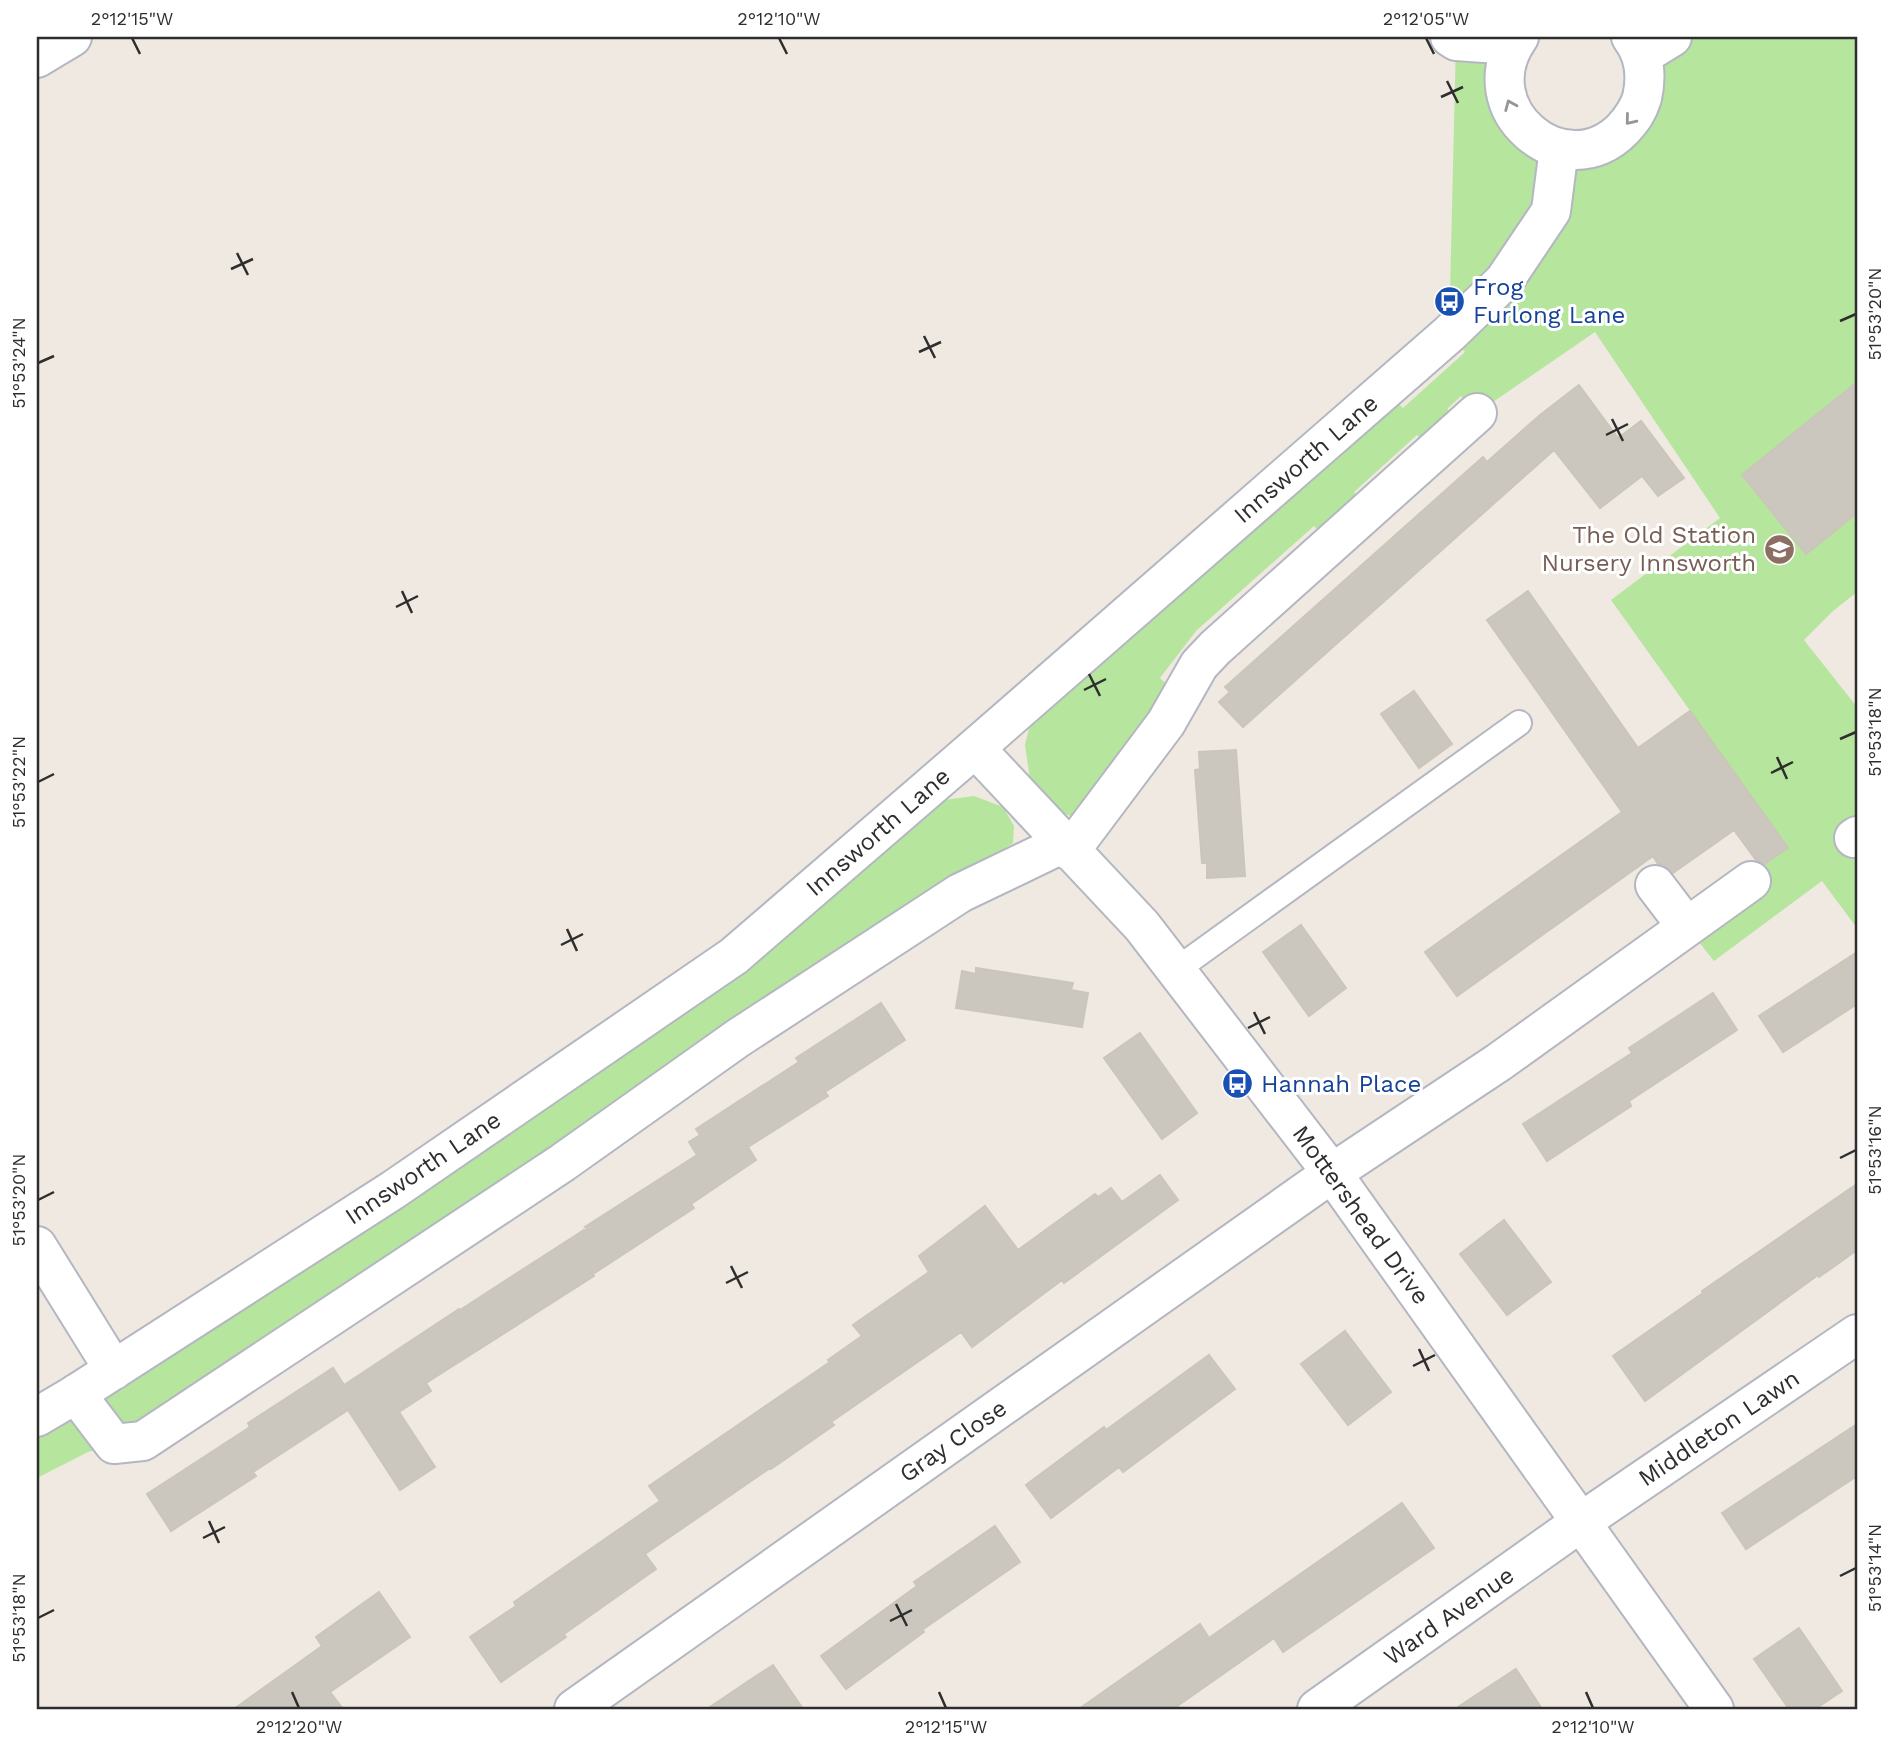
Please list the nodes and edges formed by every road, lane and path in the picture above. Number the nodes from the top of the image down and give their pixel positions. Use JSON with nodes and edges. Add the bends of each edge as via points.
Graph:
{"nodes":[{"id":1,"x":72,"y":37,"type":"edge"},
{"id":2,"x":1450,"y":37,"type":"edge"},
{"id":3,"x":1516,"y":41,"type":"edge"},
{"id":4,"x":1648,"y":43,"type":"edge"},
{"id":5,"x":37,"y":58,"type":"edge"},
{"id":6,"x":1559,"y":148,"type":"junction"},
{"id":7,"x":1477,"y":413,"type":"dead end"},
{"id":8,"x":1519,"y":723,"type":"dead end"},
{"id":9,"x":975,"y":748,"type":"junction"},
{"id":10,"x":1067,"y":847,"type":"junction"},
{"id":11,"x":1751,"y":881,"type":"dead end"},
{"id":12,"x":1655,"y":885,"type":"dead end"},
{"id":13,"x":1686,"y":927,"type":"junction"},
{"id":14,"x":1176,"y":970,"type":"junction"},
{"id":15,"x":1332,"y":1173,"type":"junction"},
{"id":16,"x":37,"y":1246,"type":"edge"},
{"id":17,"x":1857,"y":1334,"type":"edge"},
{"id":18,"x":114,"y":1370,"type":"junction"},
{"id":19,"x":76,"y":1394,"type":"junction"},
{"id":20,"x":37,"y":1417,"type":"edge"},
{"id":21,"x":1580,"y":1522,"type":"junction"},
{"id":22,"x":574,"y":1709,"type":"edge"},
{"id":23,"x":1317,"y":1709,"type":"edge"},
{"id":24,"x":1714,"y":1709,"type":"edge"}],
"edges":[{"from":1,"to":5,"type":"street"},
{"from":2,"to":3,"type":"street","via":[[1456,41]]},
{"from":6,"to":3,"type":"street","one_way":true,"via":[[1536,139],[1518,122],[1507,100],[1504,75]]},
{"from":4,"to":6,"type":"street","one_way":true,"via":[[1645,84],[1633,119],[1594,147]]},
{"from":6,"to":9,"type":"street","name":"Innsworth Lane","via":[[1551,211],[1504,281]]},
{"from":7,"to":10,"type":"street","via":[[1215,648],[1199,666],[1166,723]]},
{"from":8,"to":14,"type":"lane"},
{"from":9,"to":10,"type":"street","name":"Mottershead Drive"},
{"from":9,"to":18,"type":"street","name":"Innsworth Lane","via":[[734,956],[393,1190]]},
{"from":10,"to":14,"type":"street","name":"Mottershead Drive","via":[[1142,926]]},
{"from":10,"to":19,"type":"street","via":[[960,893],[143,1441],[114,1444]]},
{"from":11,"to":13,"type":"street"},
{"from":12,"to":13,"type":"street"},
{"from":13,"to":15,"type":"street","via":[[1499,1062]]},
{"from":14,"to":15,"type":"street","name":"Mottershead Drive"},
{"from":15,"to":21,"type":"street","name":"Mottershead Drive"},
{"from":15,"to":22,"type":"street","name":"Gray Close"},
{"from":16,"to":18,"type":"street"},
{"from":17,"to":21,"type":"street","name":"Middleton Lawn"},
{"from":18,"to":19,"type":"street","name":"Innsworth Lane"},
{"from":19,"to":20,"type":"street","name":"Innsworth Lane"},
{"from":21,"to":23,"type":"street","name":"Ward Avenue"},
{"from":21,"to":24,"type":"street","name":"Mottershead Drive"}]}
